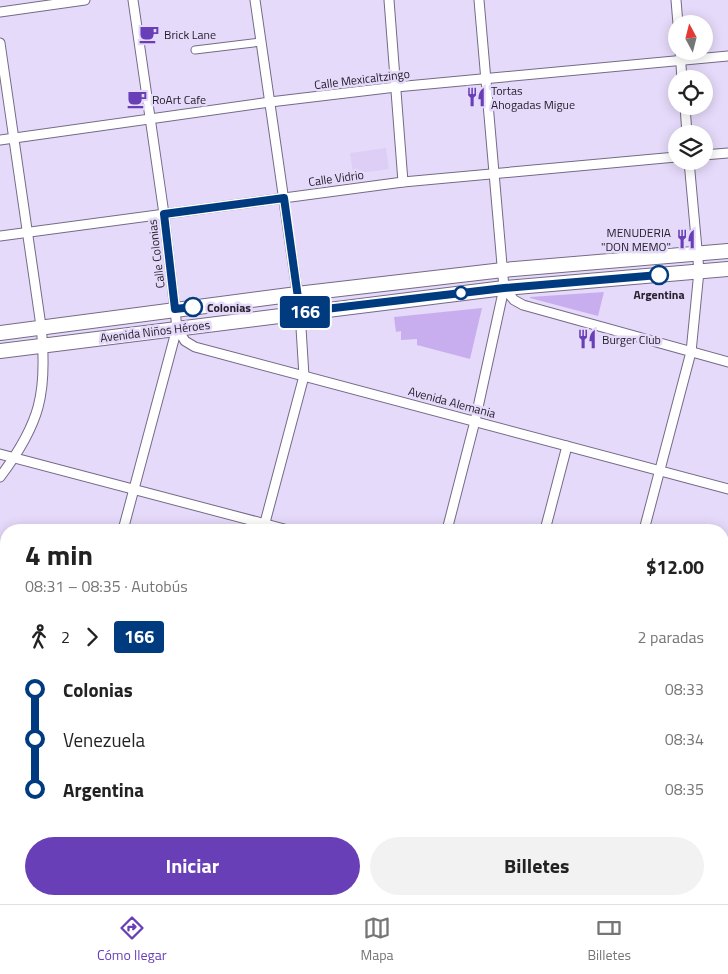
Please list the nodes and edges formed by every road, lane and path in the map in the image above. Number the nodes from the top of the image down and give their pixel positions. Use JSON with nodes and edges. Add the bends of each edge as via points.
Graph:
{"nodes":[{"id":1,"x":85,"y":0,"type":"edge"},
{"id":2,"x":134,"y":0,"type":"edge"},
{"id":3,"x":254,"y":0,"type":"edge"},
{"id":4,"x":389,"y":0,"type":"edge"},
{"id":5,"x":479,"y":0,"type":"edge"},
{"id":6,"x":676,"y":0,"type":"edge"},
{"id":7,"x":0,"y":12,"type":"edge"},
{"id":8,"x":677,"y":15,"type":"edge"},
{"id":9,"x":261,"y":42,"type":"junction"},
{"id":10,"x":0,"y":43,"type":"edge"},
{"id":11,"x":195,"y":50,"type":"dead end"},
{"id":12,"x":713,"y":56,"type":"edge"},
{"id":13,"x":728,"y":56,"type":"edge"},
{"id":14,"x":668,"y":57,"type":"edge"},
{"id":15,"x":486,"y":78,"type":"junction"},
{"id":16,"x":396,"y":87,"type":"junction"},
{"id":17,"x":270,"y":102,"type":"junction"},
{"id":18,"x":152,"y":119,"type":"junction"},
{"id":19,"x":14,"y":138,"type":"junction"},
{"id":20,"x":0,"y":140,"type":"edge"},
{"id":21,"x":728,"y":153,"type":"edge"},
{"id":22,"x":713,"y":154,"type":"edge"},
{"id":23,"x":668,"y":158,"type":"edge"},
{"id":24,"x":690,"y":170,"type":"edge"},
{"id":25,"x":494,"y":174,"type":"junction"},
{"id":26,"x":403,"y":182,"type":"junction"},
{"id":27,"x":284,"y":198,"type":"junction"},
{"id":28,"x":164,"y":214,"type":"junction"},
{"id":29,"x":27,"y":232,"type":"junction"},
{"id":30,"x":0,"y":236,"type":"edge"},
{"id":31,"x":728,"y":251,"type":"edge"},
{"id":32,"x":697,"y":254,"type":"junction"},
{"id":33,"x":728,"y":268,"type":"edge"},
{"id":34,"x":502,"y":270,"type":"junction"},
{"id":35,"x":699,"y":271,"type":"junction"},
{"id":36,"x":504,"y":288,"type":"junction"},
{"id":37,"x":297,"y":294,"type":"junction"},
{"id":38,"x":175,"y":309,"type":"junction"},
{"id":39,"x":300,"y":312,"type":"junction"},
{"id":40,"x":41,"y":326,"type":"junction"},
{"id":41,"x":177,"y":328,"type":"junction"},
{"id":42,"x":0,"y":333,"type":"edge"},
{"id":43,"x":43,"y":345,"type":"junction"},
{"id":44,"x":0,"y":351,"type":"edge"},
{"id":45,"x":691,"y":352,"type":"junction"},
{"id":46,"x":728,"y":362,"type":"edge"},
{"id":47,"x":304,"y":376,"type":"junction"},
{"id":48,"x":475,"y":421,"type":"junction"},
{"id":49,"x":567,"y":446,"type":"junction"},
{"id":50,"x":0,"y":454,"type":"edge"},
{"id":51,"x":14,"y":459,"type":"junction"},
{"id":52,"x":659,"y":470,"type":"junction"},
{"id":53,"x":0,"y":477,"type":"edge"},
{"id":54,"x":728,"y":489,"type":"edge"},
{"id":55,"x":133,"y":490,"type":"junction"},
{"id":56,"x":124,"y":524,"type":"edge"},
{"id":57,"x":253,"y":524,"type":"edge"},
{"id":58,"x":265,"y":524,"type":"edge"},
{"id":59,"x":449,"y":524,"type":"edge"},
{"id":60,"x":547,"y":524,"type":"edge"},
{"id":61,"x":646,"y":524,"type":"edge"}],
"edges":[{"from":1,"to":7,"type":"street"},
{"from":2,"to":18,"type":"street","name":"Calle Colonias"},
{"from":3,"to":9,"type":"street"},
{"from":4,"to":16,"type":"street"},
{"from":5,"to":15,"type":"street"},
{"from":6,"to":8,"type":"street"},
{"from":9,"to":11,"type":"street"},
{"from":9,"to":17,"type":"street"},
{"from":10,"to":19,"type":"street"},
{"from":12,"to":13,"type":"street","name":"Calle Mexicaltzingo"},
{"from":14,"to":15,"type":"street","name":"Calle Mexicaltzingo"},
{"from":15,"to":16,"type":"street","name":"Calle Mexicaltzingo"},
{"from":15,"to":25,"type":"street"},
{"from":16,"to":17,"type":"street","name":"Calle Mexicaltzingo"},
{"from":16,"to":26,"type":"street"},
{"from":17,"to":18,"type":"street","name":"Calle Mexicaltzingo"},
{"from":17,"to":27,"type":"street"},
{"from":18,"to":19,"type":"street","name":"Calle Mexicaltzingo"},
{"from":18,"to":28,"type":"street","name":"Calle Colonias"},
{"from":19,"to":20,"type":"street","name":"Calle Mexicaltzingo"},
{"from":19,"to":29,"type":"street"},
{"from":21,"to":22,"type":"street"},
{"from":23,"to":25,"type":"street","name":"Calle Vidrio"},
{"from":24,"to":32,"type":"street"},
{"from":25,"to":26,"type":"street","name":"Calle Vidrio"},
{"from":25,"to":34,"type":"street"},
{"from":26,"to":27,"type":"street","name":"Calle Vidrio"},
{"from":27,"to":28,"type":"street","name":"Calle Vidrio"},
{"from":27,"to":37,"type":"street"},
{"from":28,"to":29,"type":"street","name":"Calle Vidrio"},
{"from":28,"to":38,"type":"street","name":"Calle Colonias"},
{"from":29,"to":30,"type":"street","name":"Calle Vidrio"},
{"from":29,"to":40,"type":"street"},
{"from":31,"to":32,"type":"main road","name":"Avenida Niños Héroes"},
{"from":32,"to":34,"type":"main road","name":"Avenida Niños Héroes"},
{"from":32,"to":35,"type":"street"},
{"from":33,"to":35,"type":"main road","name":"Avenida Niños Héroes"},
{"from":34,"to":36,"type":"street"},
{"from":34,"to":37,"type":"main road","name":"Avenida Niños Héroes"},
{"from":35,"to":36,"type":"main road","name":"Avenida Niños Héroes"},
{"from":35,"to":45,"type":"street"},
{"from":36,"to":39,"type":"main road","name":"Avenida Niños Héroes"},
{"from":36,"to":45,"type":"street","via":[[523,305]]},
{"from":36,"to":48,"type":"street"},
{"from":37,"to":38,"type":"main road","name":"Avenida Niños Héroes"},
{"from":37,"to":39,"type":"street"},
{"from":38,"to":40,"type":"main road","name":"Avenida Niños Héroes"},
{"from":38,"to":41,"type":"street","name":"Calle Colonias"},
{"from":39,"to":41,"type":"main road","name":"Avenida Niños Héroes"},
{"from":39,"to":47,"type":"street"},
{"from":40,"to":42,"type":"main road","name":"Avenida Niños Héroes"},
{"from":40,"to":43,"type":"street"},
{"from":41,"to":43,"type":"main road","name":"Avenida Niños Héroes"},
{"from":41,"to":47,"type":"street","name":"Avenida Alemania","via":[[185,341],[195,347]]},
{"from":41,"to":55,"type":"street","name":"Calle Colonias"},
{"from":43,"to":44,"type":"main road","name":"Avenida Niños Héroes"},
{"from":43,"to":51,"type":"street","via":[[40,405]]},
{"from":45,"to":46,"type":"street"},
{"from":45,"to":52,"type":"street"},
{"from":47,"to":48,"type":"street","name":"Avenida Alemania"},
{"from":47,"to":58,"type":"street"},
{"from":48,"to":49,"type":"street","name":"Avenida Alemania"},
{"from":48,"to":59,"type":"street"},
{"from":49,"to":52,"type":"street","name":"Avenida Alemania"},
{"from":49,"to":60,"type":"street"},
{"from":50,"to":51,"type":"street"},
{"from":51,"to":53,"type":"street"},
{"from":51,"to":55,"type":"street"},
{"from":52,"to":54,"type":"street","name":"Avenida Alemania"},
{"from":52,"to":61,"type":"street"},
{"from":55,"to":56,"type":"street","name":"Calle Colonias"},
{"from":55,"to":57,"type":"street"}]}
